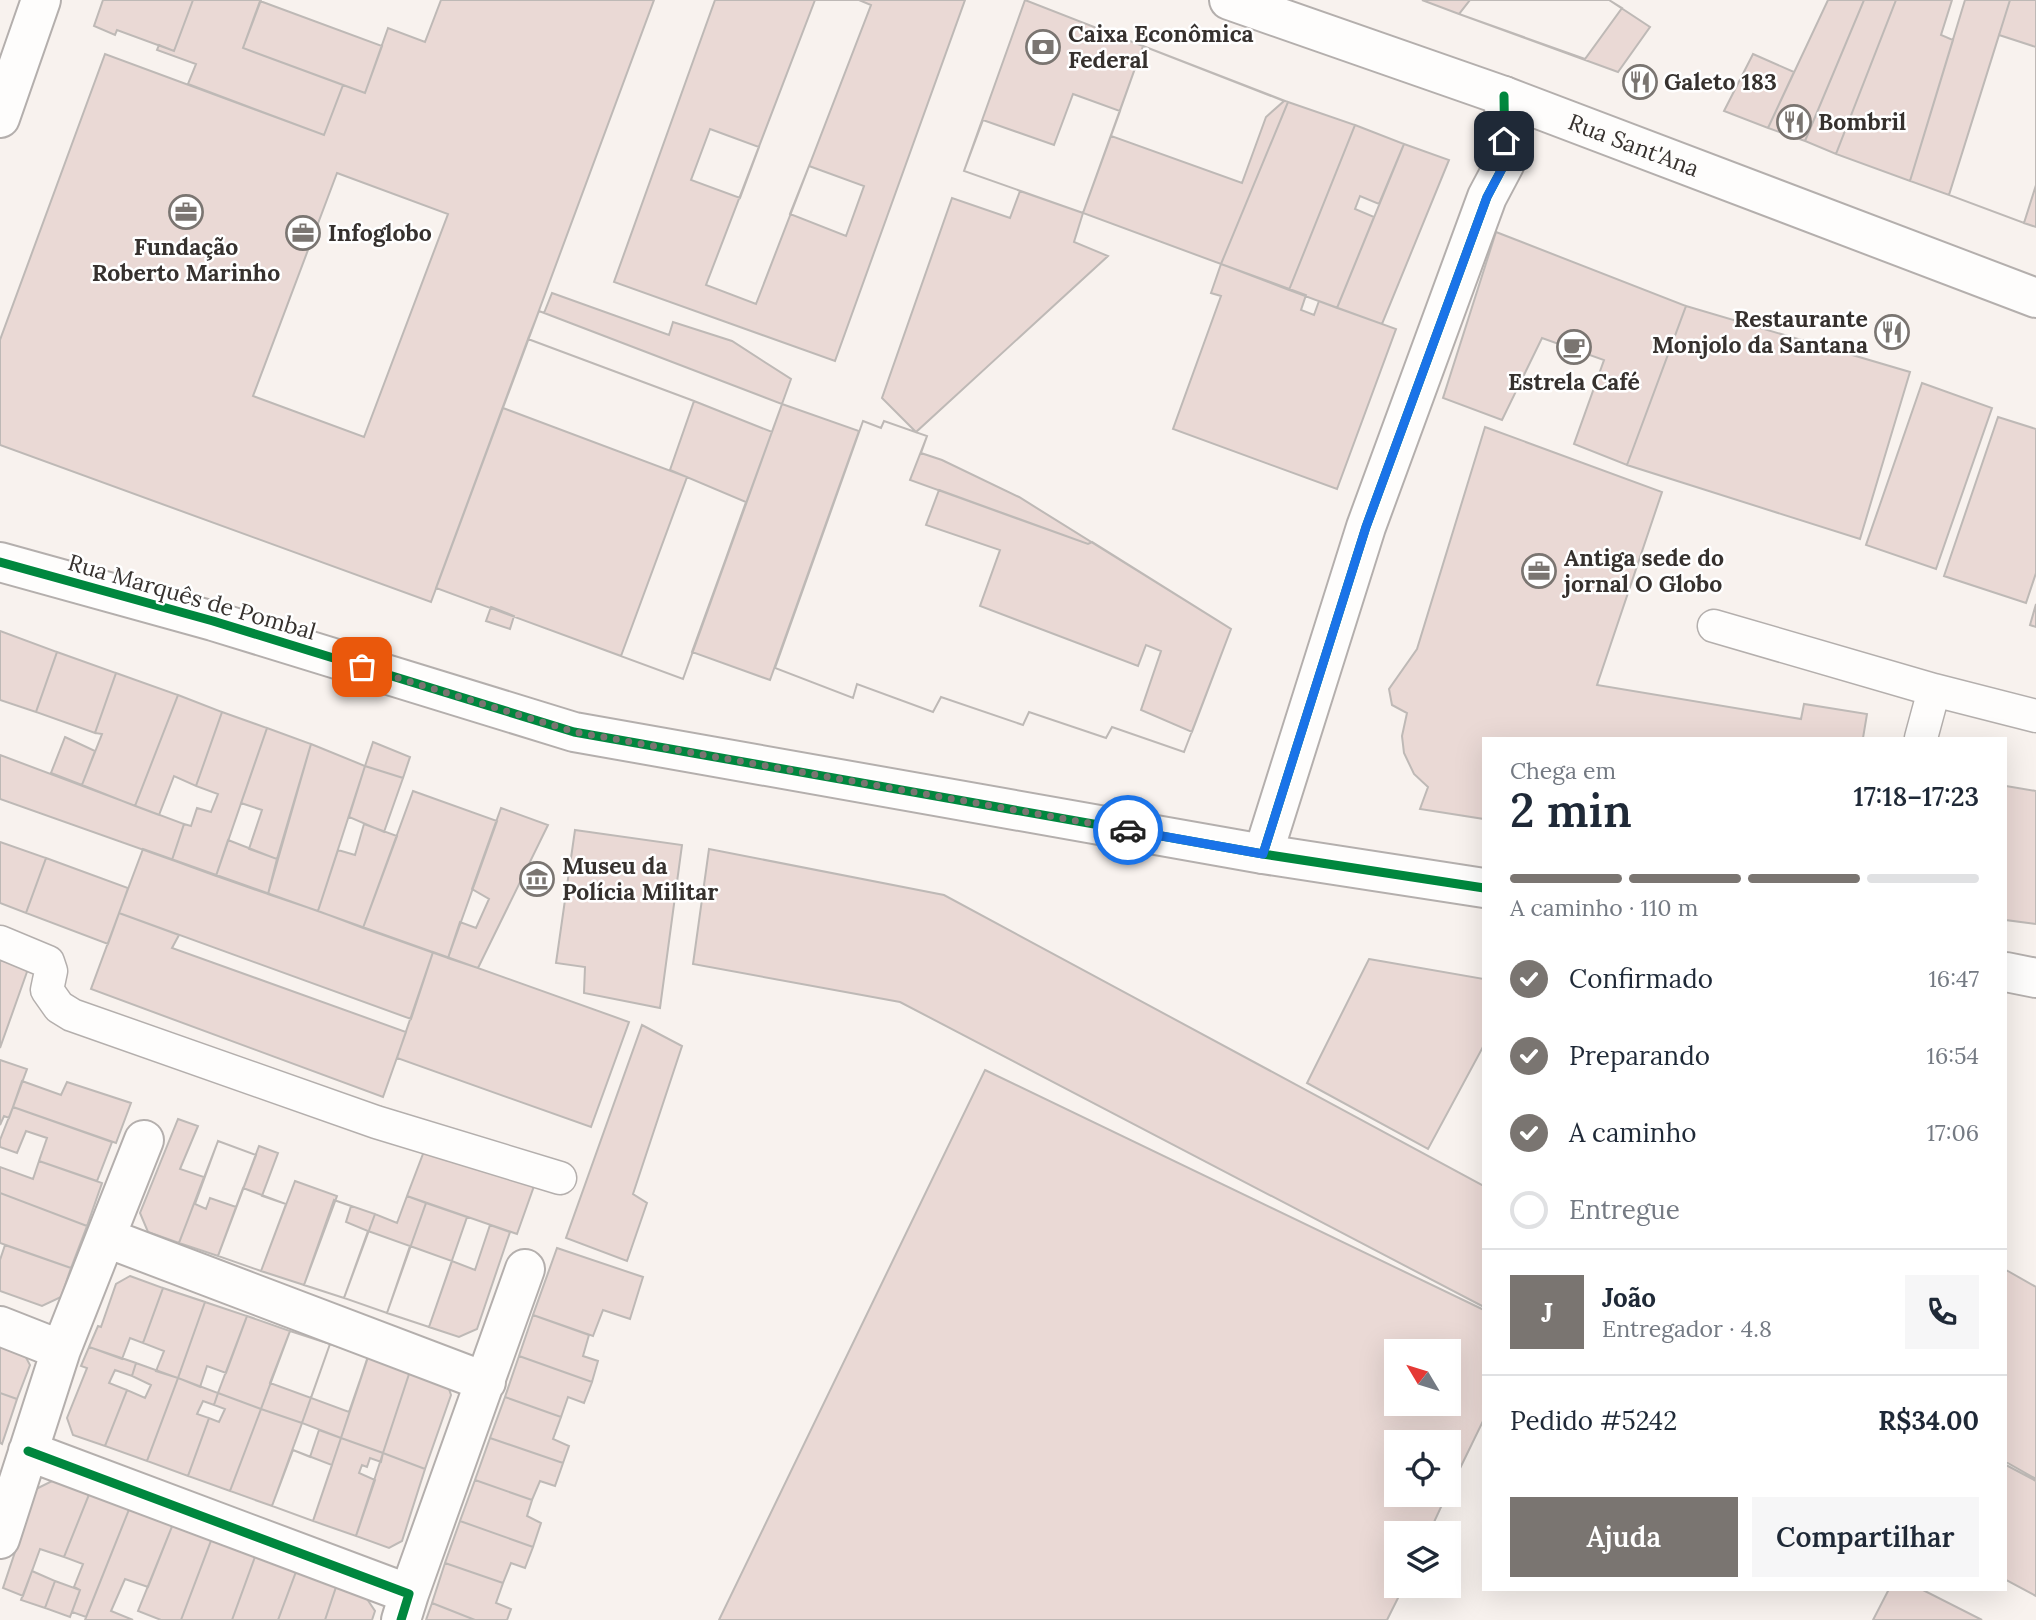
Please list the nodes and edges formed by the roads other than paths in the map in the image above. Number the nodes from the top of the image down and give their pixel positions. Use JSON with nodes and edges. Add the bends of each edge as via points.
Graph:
{"nodes":[{"id":1,"x":41,"y":0,"type":"edge"},
{"id":2,"x":1229,"y":0,"type":"edge"},
{"id":3,"x":1504,"y":96,"type":"junction"},
{"id":4,"x":0,"y":118,"type":"edge"},
{"id":5,"x":2036,"y":298,"type":"edge"},
{"id":6,"x":0,"y":562,"type":"edge"},
{"id":7,"x":1714,"y":626,"type":"dead end"},
{"id":8,"x":1934,"y":690,"type":"junction"},
{"id":9,"x":2036,"y":716,"type":"edge"},
{"id":10,"x":1921,"y":737,"type":"edge"},
{"id":11,"x":1263,"y":854,"type":"junction"},
{"id":12,"x":1482,"y":888,"type":"edge"},
{"id":13,"x":0,"y":942,"type":"edge"},
{"id":14,"x":2007,"y":972,"type":"edge"},
{"id":15,"x":2036,"y":978,"type":"edge"},
{"id":16,"x":144,"y":1140,"type":"dead end"},
{"id":17,"x":560,"y":1178,"type":"dead end"},
{"id":18,"x":107,"y":1238,"type":"junction"},
{"id":19,"x":525,"y":1269,"type":"dead end"},
{"id":20,"x":0,"y":1326,"type":"edge"},
{"id":21,"x":61,"y":1350,"type":"junction"},
{"id":22,"x":486,"y":1382,"type":"junction"},
{"id":23,"x":28,"y":1451,"type":"junction"},
{"id":24,"x":0,"y":1539,"type":"edge"},
{"id":25,"x":405,"y":1607,"type":"edge"}],
"edges":[{"from":1,"to":4,"type":"street"},
{"from":2,"to":3,"type":"street","name":"Rua Sant'Ana"},
{"from":3,"to":5,"type":"street","name":"Rua Sant'Ana"},
{"from":3,"to":11,"type":"street","via":[[1505,163],[1487,197],[1366,527]]},
{"from":6,"to":11,"type":"street","name":"Rua Marquês de Pombal","via":[[213,621],[575,732]]},
{"from":7,"to":8,"type":"lane"},
{"from":8,"to":9,"type":"lane"},
{"from":8,"to":10,"type":"lane"},
{"from":11,"to":12,"type":"street","name":"Rua Marquês de Pombal"},
{"from":13,"to":17,"type":"lane","via":[[48,962],[47,990],[59,1007],[72,1015],[376,1122]]},
{"from":14,"to":15,"type":"street"},
{"from":16,"to":18,"type":"street"},
{"from":18,"to":21,"type":"street"},
{"from":18,"to":22,"type":"street"},
{"from":19,"to":22,"type":"street"},
{"from":20,"to":21,"type":"street"},
{"from":21,"to":23,"type":"street"},
{"from":22,"to":25,"type":"street"},
{"from":23,"to":24,"type":"street"},
{"from":23,"to":25,"type":"street"}]}
